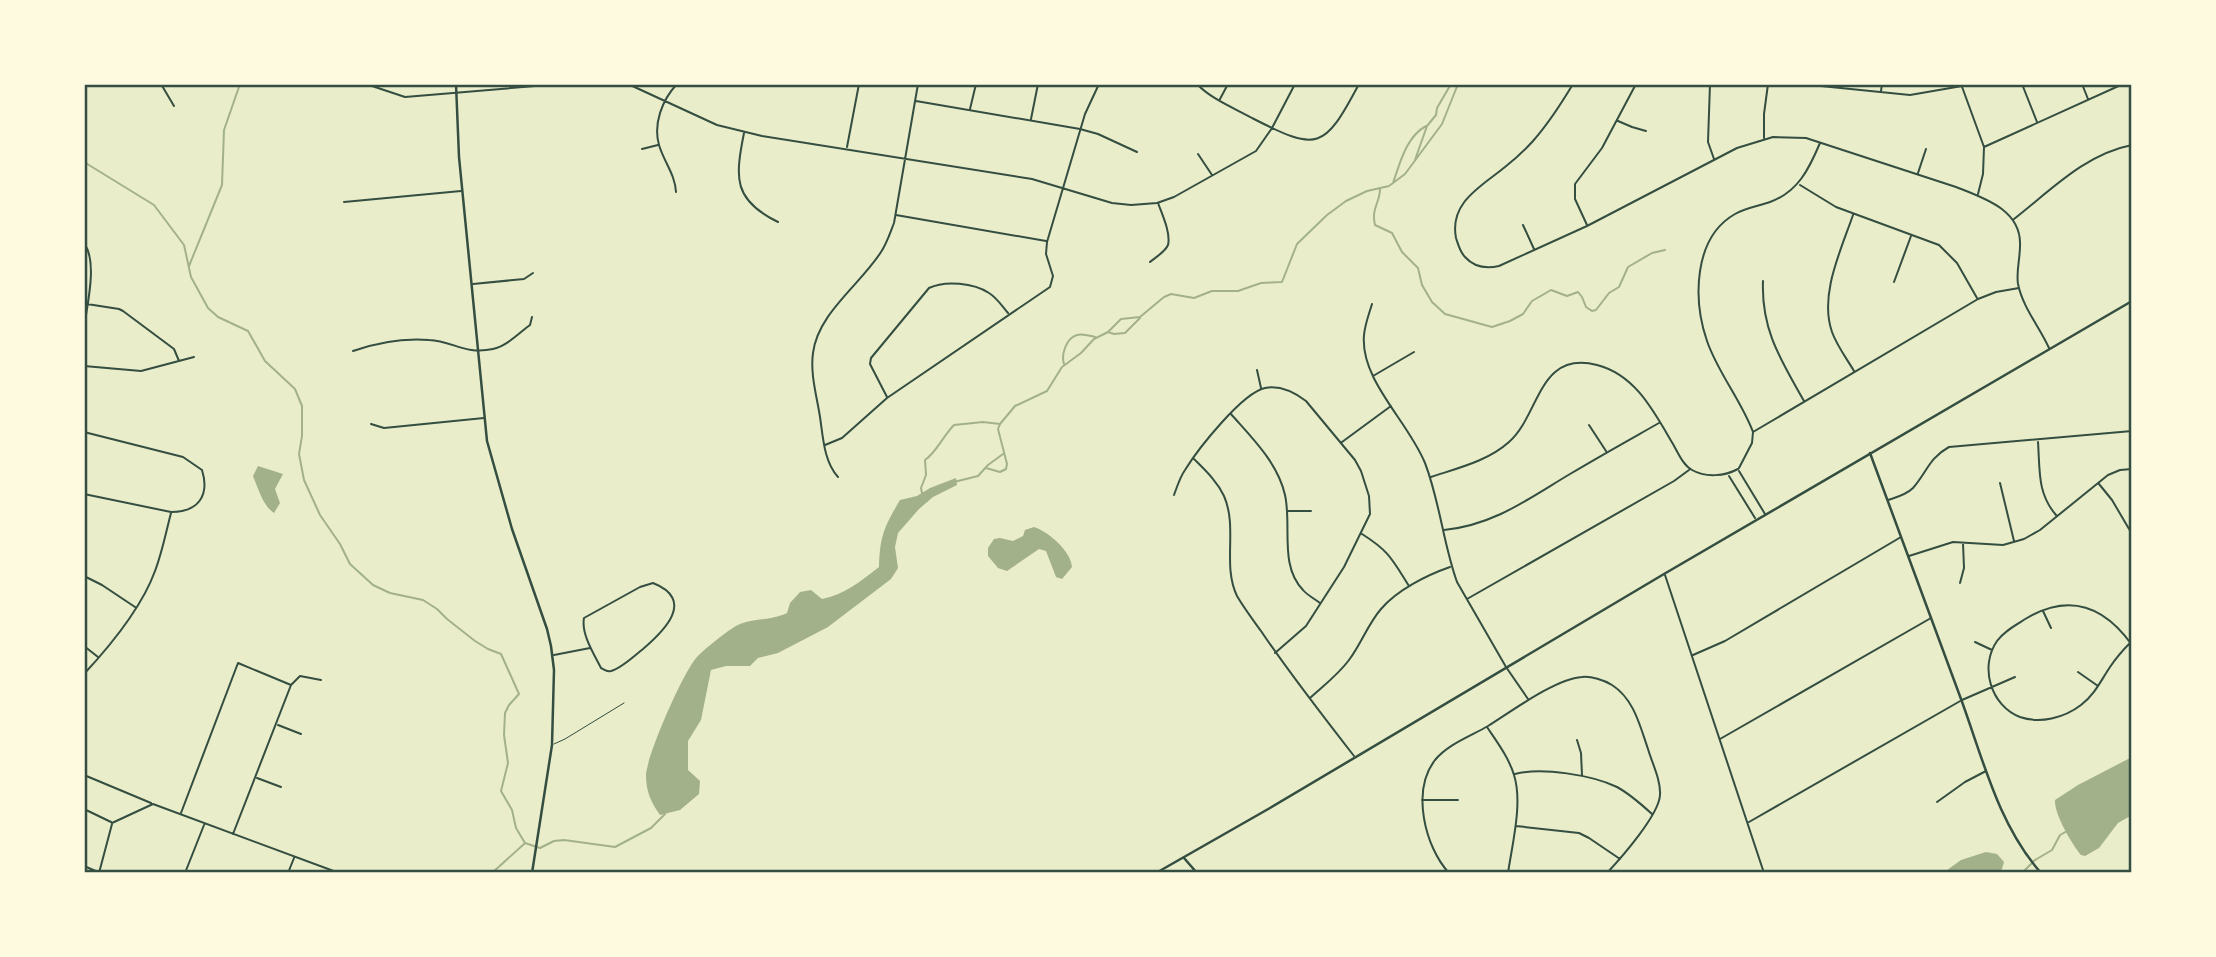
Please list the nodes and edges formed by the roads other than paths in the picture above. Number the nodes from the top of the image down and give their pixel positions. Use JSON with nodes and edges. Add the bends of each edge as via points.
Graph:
{"nodes":[{"id":1,"x":161,"y":84,"type":"edge"},
{"id":2,"x":366,"y":84,"type":"edge"},
{"id":3,"x":456,"y":84,"type":"edge"},
{"id":4,"x":559,"y":84,"type":"edge"},
{"id":5,"x":628,"y":84,"type":"edge"},
{"id":6,"x":677,"y":84,"type":"edge"},
{"id":7,"x":859,"y":84,"type":"edge"},
{"id":8,"x":918,"y":84,"type":"edge"},
{"id":9,"x":976,"y":84,"type":"edge"},
{"id":10,"x":1038,"y":84,"type":"edge"},
{"id":11,"x":1100,"y":84,"type":"edge"},
{"id":12,"x":1197,"y":84,"type":"edge"},
{"id":13,"x":1228,"y":84,"type":"edge"},
{"id":14,"x":1295,"y":84,"type":"edge"},
{"id":15,"x":1359,"y":84,"type":"edge"},
{"id":16,"x":1573,"y":84,"type":"edge"},
{"id":17,"x":1636,"y":84,"type":"edge"},
{"id":18,"x":1710,"y":84,"type":"edge"},
{"id":19,"x":1768,"y":84,"type":"edge"},
{"id":20,"x":1801,"y":84,"type":"edge"},
{"id":21,"x":1882,"y":84,"type":"edge"},
{"id":22,"x":2022,"y":84,"type":"edge"},
{"id":23,"x":2082,"y":84,"type":"edge"},
{"id":24,"x":2123,"y":84,"type":"edge"},
{"id":25,"x":543,"y":85,"type":"edge"},
{"id":26,"x":1824,"y":85,"type":"edge"},
{"id":27,"x":1962,"y":85,"type":"edge"},
{"id":28,"x":455,"y":93,"type":"junction"},
{"id":29,"x":1881,"y":93,"type":"junction"},
{"id":30,"x":665,"y":100,"type":"junction"},
{"id":31,"x":1220,"y":100,"type":"junction"},
{"id":32,"x":2089,"y":100,"type":"junction"},
{"id":33,"x":915,"y":101,"type":"junction"},
{"id":34,"x":173,"y":106,"type":"dead end"},
{"id":35,"x":970,"y":110,"type":"junction"},
{"id":36,"x":1030,"y":120,"type":"junction"},
{"id":37,"x":1617,"y":121,"type":"junction"},
{"id":38,"x":2037,"y":123,"type":"junction"},
{"id":39,"x":1272,"y":128,"type":"junction"},
{"id":40,"x":1080,"y":129,"type":"junction"},
{"id":41,"x":1646,"y":131,"type":"dead end"},
{"id":42,"x":744,"y":132,"type":"junction"},
{"id":43,"x":1764,"y":139,"type":"junction"},
{"id":44,"x":1820,"y":142,"type":"junction"},
{"id":45,"x":659,"y":145,"type":"junction"},
{"id":46,"x":2132,"y":145,"type":"edge"},
{"id":47,"x":1984,"y":147,"type":"junction"},
{"id":48,"x":847,"y":148,"type":"junction"},
{"id":49,"x":642,"y":149,"type":"dead end"},
{"id":50,"x":1926,"y":149,"type":"dead end"},
{"id":51,"x":1137,"y":152,"type":"dead end"},
{"id":52,"x":1198,"y":154,"type":"dead end"},
{"id":53,"x":905,"y":159,"type":"junction"},
{"id":54,"x":1715,"y":160,"type":"junction"},
{"id":55,"x":1918,"y":174,"type":"junction"},
{"id":56,"x":1213,"y":176,"type":"junction"},
{"id":57,"x":1799,"y":184,"type":"junction"},
{"id":58,"x":1064,"y":188,"type":"junction"},
{"id":59,"x":462,"y":191,"type":"junction"},
{"id":60,"x":676,"y":192,"type":"dead end"},
{"id":61,"x":1978,"y":195,"type":"junction"},
{"id":62,"x":344,"y":202,"type":"dead end"},
{"id":63,"x":1158,"y":202,"type":"junction"},
{"id":64,"x":895,"y":214,"type":"junction"},
{"id":65,"x":1853,"y":214,"type":"junction"},
{"id":66,"x":2013,"y":220,"type":"junction"},
{"id":67,"x":778,"y":222,"type":"dead end"},
{"id":68,"x":1523,"y":225,"type":"dead end"},
{"id":69,"x":1587,"y":226,"type":"junction"},
{"id":70,"x":1911,"y":234,"type":"junction"},
{"id":71,"x":1047,"y":242,"type":"junction"},
{"id":72,"x":84,"y":243,"type":"edge"},
{"id":73,"x":1534,"y":250,"type":"junction"},
{"id":74,"x":1150,"y":262,"type":"dead end"},
{"id":75,"x":533,"y":273,"type":"dead end"},
{"id":76,"x":1763,"y":281,"type":"dead end"},
{"id":77,"x":1894,"y":282,"type":"dead end"},
{"id":78,"x":472,"y":284,"type":"junction"},
{"id":79,"x":2019,"y":288,"type":"junction"},
{"id":80,"x":1978,"y":299,"type":"junction"},
{"id":81,"x":2132,"y":301,"type":"edge"},
{"id":82,"x":1372,"y":303,"type":"dead end"},
{"id":83,"x":87,"y":304,"type":"junction"},
{"id":84,"x":1009,"y":315,"type":"junction"},
{"id":85,"x":532,"y":317,"type":"dead end"},
{"id":86,"x":84,"y":328,"type":"edge"},
{"id":87,"x":2049,"y":349,"type":"junction"},
{"id":88,"x":478,"y":350,"type":"junction"},
{"id":89,"x":353,"y":351,"type":"dead end"},
{"id":90,"x":1414,"y":352,"type":"dead end"},
{"id":91,"x":194,"y":357,"type":"dead end"},
{"id":92,"x":179,"y":360,"type":"junction"},
{"id":93,"x":84,"y":366,"type":"edge"},
{"id":94,"x":1257,"y":370,"type":"dead end"},
{"id":95,"x":1855,"y":372,"type":"junction"},
{"id":96,"x":1372,"y":377,"type":"junction"},
{"id":97,"x":1261,"y":389,"type":"junction"},
{"id":98,"x":887,"y":398,"type":"junction"},
{"id":99,"x":1805,"y":402,"type":"junction"},
{"id":100,"x":1391,"y":405,"type":"junction"},
{"id":101,"x":1230,"y":413,"type":"junction"},
{"id":102,"x":484,"y":418,"type":"junction"},
{"id":103,"x":1660,"y":423,"type":"junction"},
{"id":104,"x":371,"y":424,"type":"dead end"},
{"id":105,"x":1589,"y":425,"type":"dead end"},
{"id":106,"x":2132,"y":431,"type":"edge"},
{"id":107,"x":84,"y":432,"type":"edge"},
{"id":108,"x":1754,"y":432,"type":"junction"},
{"id":109,"x":2038,"y":440,"type":"junction"},
{"id":110,"x":1341,"y":443,"type":"junction"},
{"id":111,"x":825,"y":445,"type":"junction"},
{"id":112,"x":1607,"y":452,"type":"junction"},
{"id":113,"x":1870,"y":453,"type":"junction"},
{"id":114,"x":1193,"y":458,"type":"junction"},
{"id":115,"x":2132,"y":468,"type":"edge"},
{"id":116,"x":1690,"y":469,"type":"junction"},
{"id":117,"x":1738,"y":469,"type":"junction"},
{"id":118,"x":1728,"y":475,"type":"junction"},
{"id":119,"x":838,"y":477,"type":"dead end"},
{"id":120,"x":1429,"y":477,"type":"junction"},
{"id":121,"x":2000,"y":482,"type":"dead end"},
{"id":122,"x":2098,"y":483,"type":"junction"},
{"id":123,"x":84,"y":494,"type":"edge"},
{"id":124,"x":1174,"y":495,"type":"dead end"},
{"id":125,"x":1887,"y":500,"type":"junction"},
{"id":126,"x":1286,"y":511,"type":"junction"},
{"id":127,"x":1311,"y":511,"type":"dead end"},
{"id":128,"x":171,"y":512,"type":"junction"},
{"id":129,"x":1766,"y":514,"type":"junction"},
{"id":130,"x":2057,"y":516,"type":"junction"},
{"id":131,"x":1756,"y":520,"type":"junction"},
{"id":132,"x":1443,"y":530,"type":"junction"},
{"id":133,"x":1361,"y":533,"type":"junction"},
{"id":134,"x":2132,"y":534,"type":"edge"},
{"id":135,"x":1901,"y":537,"type":"junction"},
{"id":136,"x":1963,"y":542,"type":"junction"},
{"id":137,"x":2014,"y":542,"type":"junction"},
{"id":138,"x":1908,"y":556,"type":"junction"},
{"id":139,"x":1451,"y":567,"type":"junction"},
{"id":140,"x":1664,"y":574,"type":"junction"},
{"id":141,"x":84,"y":576,"type":"edge"},
{"id":142,"x":1960,"y":583,"type":"dead end"},
{"id":143,"x":1409,"y":587,"type":"junction"},
{"id":144,"x":1467,"y":599,"type":"junction"},
{"id":145,"x":1321,"y":603,"type":"junction"},
{"id":146,"x":136,"y":607,"type":"junction"},
{"id":147,"x":2042,"y":611,"type":"junction"},
{"id":148,"x":1931,"y":617,"type":"junction"},
{"id":149,"x":2051,"y":628,"type":"dead end"},
{"id":150,"x":1975,"y":642,"type":"dead end"},
{"id":151,"x":2131,"y":643,"type":"edge"},
{"id":152,"x":84,"y":646,"type":"edge"},
{"id":153,"x":591,"y":648,"type":"junction"},
{"id":154,"x":1993,"y":650,"type":"junction"},
{"id":155,"x":1275,"y":653,"type":"junction"},
{"id":156,"x":552,"y":655,"type":"junction"},
{"id":157,"x":1692,"y":656,"type":"junction"},
{"id":158,"x":99,"y":658,"type":"junction"},
{"id":159,"x":1506,"y":667,"type":"junction"},
{"id":160,"x":85,"y":673,"type":"edge"},
{"id":161,"x":2078,"y":673,"type":"dead end"},
{"id":162,"x":2015,"y":677,"type":"dead end"},
{"id":163,"x":321,"y":680,"type":"dead end"},
{"id":164,"x":291,"y":685,"type":"junction"},
{"id":165,"x":2099,"y":686,"type":"junction"},
{"id":166,"x":1990,"y":687,"type":"junction"},
{"id":167,"x":1310,"y":698,"type":"junction"},
{"id":168,"x":1529,"y":700,"type":"junction"},
{"id":169,"x":1962,"y":700,"type":"junction"},
{"id":170,"x":624,"y":703,"type":"dead end"},
{"id":171,"x":276,"y":724,"type":"junction"},
{"id":172,"x":1487,"y":726,"type":"junction"},
{"id":173,"x":301,"y":734,"type":"dead end"},
{"id":174,"x":1719,"y":739,"type":"junction"},
{"id":175,"x":1577,"y":740,"type":"dead end"},
{"id":176,"x":552,"y":745,"type":"junction"},
{"id":177,"x":1354,"y":757,"type":"junction"},
{"id":178,"x":1987,"y":770,"type":"junction"},
{"id":179,"x":1514,"y":774,"type":"junction"},
{"id":180,"x":84,"y":775,"type":"edge"},
{"id":181,"x":1582,"y":776,"type":"junction"},
{"id":182,"x":256,"y":777,"type":"junction"},
{"id":183,"x":281,"y":787,"type":"dead end"},
{"id":184,"x":1421,"y":800,"type":"junction"},
{"id":185,"x":1458,"y":800,"type":"dead end"},
{"id":186,"x":1937,"y":802,"type":"dead end"},
{"id":187,"x":153,"y":804,"type":"junction"},
{"id":188,"x":84,"y":809,"type":"edge"},
{"id":189,"x":180,"y":814,"type":"junction"},
{"id":190,"x":1652,"y":814,"type":"junction"},
{"id":191,"x":1747,"y":822,"type":"junction"},
{"id":192,"x":112,"y":823,"type":"junction"},
{"id":193,"x":205,"y":824,"type":"junction"},
{"id":194,"x":1515,"y":826,"type":"junction"},
{"id":195,"x":233,"y":834,"type":"junction"},
{"id":196,"x":294,"y":856,"type":"junction"},
{"id":197,"x":1184,"y":858,"type":"junction"},
{"id":198,"x":1620,"y":859,"type":"junction"},
{"id":199,"x":84,"y":866,"type":"edge"},
{"id":200,"x":99,"y":873,"type":"edge"},
{"id":201,"x":185,"y":873,"type":"edge"},
{"id":202,"x":288,"y":873,"type":"edge"},
{"id":203,"x":339,"y":873,"type":"edge"},
{"id":204,"x":532,"y":873,"type":"edge"},
{"id":205,"x":1156,"y":873,"type":"edge"},
{"id":206,"x":1197,"y":873,"type":"edge"},
{"id":207,"x":1450,"y":873,"type":"edge"},
{"id":208,"x":1508,"y":873,"type":"edge"},
{"id":209,"x":1607,"y":873,"type":"edge"},
{"id":210,"x":1764,"y":873,"type":"edge"},
{"id":211,"x":2041,"y":873,"type":"edge"}],
"edges":[{"from":1,"to":34,"type":"street"},
{"from":2,"to":28,"type":"street","via":[[405,97]]},
{"from":3,"to":28,"type":"main road"},
{"from":4,"to":25,"type":"street"},
{"from":5,"to":30,"type":"street"},
{"from":6,"to":30,"type":"street"},
{"from":7,"to":48,"type":"street"},
{"from":8,"to":33,"type":"street"},
{"from":9,"to":35,"type":"street"},
{"from":10,"to":36,"type":"street"},
{"from":11,"to":40,"type":"street"},
{"from":12,"to":31,"type":"street"},
{"from":13,"to":31,"type":"street"},
{"from":14,"to":39,"type":"street"},
{"from":15,"to":39,"type":"street","via":[[1339,121],[1318,138],[1297,139]]},
{"from":16,"to":73,"type":"street","via":[[1533,141],[1468,195],[1458,212],[1457,240],[1472,263],[1489,269]]},
{"from":17,"to":37,"type":"street"},
{"from":18,"to":54,"type":"street","via":[[1708,142]]},
{"from":19,"to":43,"type":"street"},
{"from":20,"to":26,"type":"street"},
{"from":21,"to":29,"type":"street"},
{"from":22,"to":38,"type":"street"},
{"from":23,"to":32,"type":"street"},
{"from":24,"to":32,"type":"street"},
{"from":25,"to":28,"type":"street"},
{"from":26,"to":29,"type":"street"},
{"from":27,"to":29,"type":"street","via":[[1910,94]]},
{"from":27,"to":47,"type":"street"},
{"from":28,"to":59,"type":"main road"},
{"from":30,"to":42,"type":"street","via":[[717,125]]},
{"from":30,"to":45,"type":"street","via":[[657,123]]},
{"from":31,"to":39,"type":"street"},
{"from":32,"to":38,"type":"street"},
{"from":33,"to":35,"type":"street"},
{"from":33,"to":53,"type":"street"},
{"from":35,"to":36,"type":"street"},
{"from":36,"to":40,"type":"street"},
{"from":37,"to":41,"type":"street"},
{"from":37,"to":69,"type":"street","via":[[1575,184],[1574,199]]},
{"from":38,"to":47,"type":"street"},
{"from":39,"to":56,"type":"street","via":[[1256,150]]},
{"from":40,"to":51,"type":"street"},
{"from":40,"to":58,"type":"street"},
{"from":42,"to":48,"type":"street"},
{"from":42,"to":67,"type":"street","via":[[738,172],[741,187],[746,200]]},
{"from":43,"to":44,"type":"street"},
{"from":43,"to":54,"type":"street"},
{"from":44,"to":55,"type":"street"},
{"from":44,"to":57,"type":"street"},
{"from":45,"to":49,"type":"street"},
{"from":45,"to":60,"type":"street"},
{"from":46,"to":66,"type":"street","via":[[2062,179]]},
{"from":47,"to":61,"type":"street"},
{"from":48,"to":53,"type":"street"},
{"from":50,"to":55,"type":"street"},
{"from":52,"to":56,"type":"street"},
{"from":53,"to":58,"type":"street"},
{"from":53,"to":64,"type":"street"},
{"from":54,"to":69,"type":"street"},
{"from":55,"to":61,"type":"street"},
{"from":56,"to":63,"type":"street"},
{"from":57,"to":65,"type":"street"},
{"from":57,"to":108,"type":"street","via":[[1784,196],[1735,214],[1721,225],[1701,262],[1707,341]]},
{"from":58,"to":63,"type":"street","via":[[1112,203]]},
{"from":58,"to":71,"type":"street"},
{"from":59,"to":62,"type":"street"},
{"from":59,"to":78,"type":"main road"},
{"from":61,"to":66,"type":"street"},
{"from":63,"to":74,"type":"street","via":[[1168,245]]},
{"from":64,"to":71,"type":"street"},
{"from":64,"to":111,"type":"street","via":[[882,252],[832,313],[815,345],[812,364]]},
{"from":65,"to":70,"type":"street"},
{"from":65,"to":95,"type":"street","via":[[1832,281],[1828,314],[1832,333]]},
{"from":66,"to":79,"type":"street","via":[[2020,236]]},
{"from":68,"to":73,"type":"street"},
{"from":69,"to":73,"type":"street"},
{"from":70,"to":77,"type":"street"},
{"from":70,"to":80,"type":"street","via":[[1930,240],[1948,254]]},
{"from":71,"to":84,"type":"street","via":[[1053,282]]},
{"from":72,"to":83,"type":"street","via":[[91,269]]},
{"from":75,"to":78,"type":"street","via":[[524,279]]},
{"from":76,"to":99,"type":"street","via":[[1768,330]]},
{"from":78,"to":88,"type":"main road"},
{"from":79,"to":80,"type":"street"},
{"from":79,"to":87,"type":"street"},
{"from":80,"to":95,"type":"street"},
{"from":81,"to":87,"type":"main road"},
{"from":82,"to":96,"type":"street","via":[[1364,344]]},
{"from":83,"to":86,"type":"street"},
{"from":83,"to":92,"type":"street","via":[[123,311],[174,349]]},
{"from":84,"to":98,"type":"street"},
{"from":84,"to":98,"type":"street","via":[[983,290],[952,284],[929,288],[871,358]]},
{"from":85,"to":88,"type":"street","via":[[530,325],[501,346]]},
{"from":87,"to":113,"type":"main road"},
{"from":88,"to":89,"type":"street","via":[[428,340],[372,344]]},
{"from":88,"to":102,"type":"main road"},
{"from":90,"to":96,"type":"street"},
{"from":91,"to":92,"type":"street"},
{"from":92,"to":93,"type":"street","via":[[141,371]]},
{"from":94,"to":97,"type":"street"},
{"from":95,"to":99,"type":"street"},
{"from":96,"to":100,"type":"street"},
{"from":97,"to":101,"type":"street"},
{"from":97,"to":110,"type":"street","via":[[1282,388],[1298,395]]},
{"from":98,"to":111,"type":"street","via":[[842,438]]},
{"from":99,"to":108,"type":"street"},
{"from":100,"to":110,"type":"street"},
{"from":100,"to":120,"type":"street"},
{"from":101,"to":114,"type":"street"},
{"from":101,"to":126,"type":"street","via":[[1275,469]]},
{"from":102,"to":104,"type":"street","via":[[384,428]]},
{"from":102,"to":156,"type":"main road","via":[[491,460]]},
{"from":103,"to":112,"type":"street"},
{"from":103,"to":116,"type":"street"},
{"from":103,"to":120,"type":"street","via":[[1637,390],[1616,373],[1580,363],[1546,381],[1527,418],[1496,453]]},
{"from":105,"to":112,"type":"street"},
{"from":106,"to":109,"type":"street"},
{"from":107,"to":128,"type":"street","via":[[183,457],[198,466],[205,479],[204,494],[195,506]]},
{"from":108,"to":117,"type":"street"},
{"from":109,"to":125,"type":"street","via":[[1949,447],[1929,463],[1913,488]]},
{"from":109,"to":130,"type":"street","via":[[2041,489]]},
{"from":110,"to":133,"type":"street","via":[[1362,471],[1370,496],[1370,514]]},
{"from":111,"to":119,"type":"street","via":[[830,467]]},
{"from":112,"to":132,"type":"street","via":[[1486,522]]},
{"from":113,"to":125,"type":"main road"},
{"from":113,"to":129,"type":"main road"},
{"from":114,"to":124,"type":"street"},
{"from":114,"to":155,"type":"street","via":[[1224,496],[1231,533],[1231,579],[1237,596]]},
{"from":115,"to":122,"type":"street"},
{"from":116,"to":118,"type":"street"},
{"from":116,"to":144,"type":"street"},
{"from":117,"to":118,"type":"street"},
{"from":117,"to":129,"type":"street"},
{"from":118,"to":131,"type":"street"},
{"from":120,"to":132,"type":"street"},
{"from":121,"to":137,"type":"street"},
{"from":122,"to":130,"type":"street"},
{"from":122,"to":134,"type":"street"},
{"from":123,"to":128,"type":"street"},
{"from":125,"to":135,"type":"main road"},
{"from":126,"to":127,"type":"street"},
{"from":126,"to":145,"type":"street","via":[[1290,565],[1303,591]]},
{"from":128,"to":146,"type":"street","via":[[156,569]]},
{"from":129,"to":131,"type":"main road"},
{"from":130,"to":137,"type":"street"},
{"from":131,"to":140,"type":"main road"},
{"from":132,"to":139,"type":"street"},
{"from":133,"to":143,"type":"street","via":[[1383,547]]},
{"from":133,"to":145,"type":"street"},
{"from":135,"to":138,"type":"main road"},
{"from":135,"to":157,"type":"street"},
{"from":136,"to":137,"type":"street"},
{"from":136,"to":138,"type":"street"},
{"from":136,"to":142,"type":"street"},
{"from":138,"to":148,"type":"main road"},
{"from":139,"to":143,"type":"street"},
{"from":139,"to":144,"type":"street"},
{"from":140,"to":157,"type":"street"},
{"from":140,"to":159,"type":"main road"},
{"from":141,"to":146,"type":"street"},
{"from":143,"to":167,"type":"street","via":[[1379,611],[1349,660]]},
{"from":144,"to":159,"type":"street"},
{"from":145,"to":155,"type":"street","via":[[1306,626]]},
{"from":146,"to":158,"type":"street"},
{"from":147,"to":149,"type":"street"},
{"from":147,"to":151,"type":"street","via":[[2073,604],[2091,609],[2108,618]]},
{"from":147,"to":154,"type":"street","via":[[2009,629]]},
{"from":148,"to":169,"type":"main road"},
{"from":148,"to":174,"type":"street"},
{"from":150,"to":154,"type":"street"},
{"from":151,"to":165,"type":"street"},
{"from":152,"to":158,"type":"street"},
{"from":153,"to":153,"type":"street","via":[[583,622],[588,614],[646,584],[669,593],[675,609],[670,621],[630,659],[607,671]]},
{"from":153,"to":156,"type":"street"},
{"from":154,"to":166,"type":"street"},
{"from":155,"to":167,"type":"street"},
{"from":156,"to":176,"type":"main road"},
{"from":157,"to":174,"type":"street"},
{"from":158,"to":160,"type":"street"},
{"from":159,"to":168,"type":"street"},
{"from":159,"to":177,"type":"main road"},
{"from":161,"to":165,"type":"street"},
{"from":162,"to":166,"type":"street"},
{"from":163,"to":164,"type":"street","via":[[300,676]]},
{"from":164,"to":171,"type":"street"},
{"from":164,"to":189,"type":"street","via":[[239,663]]},
{"from":165,"to":166,"type":"street","via":[[2069,713],[2038,720],[2007,710]]},
{"from":166,"to":169,"type":"street"},
{"from":167,"to":177,"type":"street"},
{"from":168,"to":172,"type":"street"},
{"from":168,"to":190,"type":"street","via":[[1581,677],[1612,685],[1623,695],[1631,704],[1659,784],[1658,804]]},
{"from":169,"to":178,"type":"main road"},
{"from":169,"to":191,"type":"street"},
{"from":170,"to":176,"type":"lane"},
{"from":171,"to":173,"type":"street"},
{"from":171,"to":182,"type":"street"},
{"from":172,"to":179,"type":"street"},
{"from":172,"to":184,"type":"street","via":[[1435,760],[1422,786]]},
{"from":174,"to":191,"type":"street"},
{"from":175,"to":181,"type":"street"},
{"from":176,"to":204,"type":"main road"},
{"from":177,"to":197,"type":"main road"},
{"from":178,"to":186,"type":"street"},
{"from":178,"to":211,"type":"main road","via":[[2010,828]]},
{"from":179,"to":181,"type":"street","via":[[1534,771]]},
{"from":179,"to":194,"type":"street"},
{"from":180,"to":187,"type":"street"},
{"from":181,"to":190,"type":"street","via":[[1616,787]]},
{"from":182,"to":183,"type":"street"},
{"from":182,"to":195,"type":"street"},
{"from":184,"to":185,"type":"street"},
{"from":184,"to":207,"type":"street","via":[[1434,848]]},
{"from":187,"to":189,"type":"street"},
{"from":187,"to":192,"type":"street"},
{"from":188,"to":192,"type":"street"},
{"from":189,"to":193,"type":"street"},
{"from":190,"to":198,"type":"street"},
{"from":191,"to":210,"type":"street"},
{"from":192,"to":200,"type":"street"},
{"from":193,"to":195,"type":"street"},
{"from":193,"to":201,"type":"street"},
{"from":194,"to":198,"type":"street","via":[[1579,834]]},
{"from":194,"to":208,"type":"street"},
{"from":195,"to":196,"type":"street"},
{"from":196,"to":202,"type":"street"},
{"from":196,"to":203,"type":"street"},
{"from":197,"to":205,"type":"main road"},
{"from":197,"to":206,"type":"main road"},
{"from":198,"to":209,"type":"street"},
{"from":199,"to":200,"type":"street"}]}
